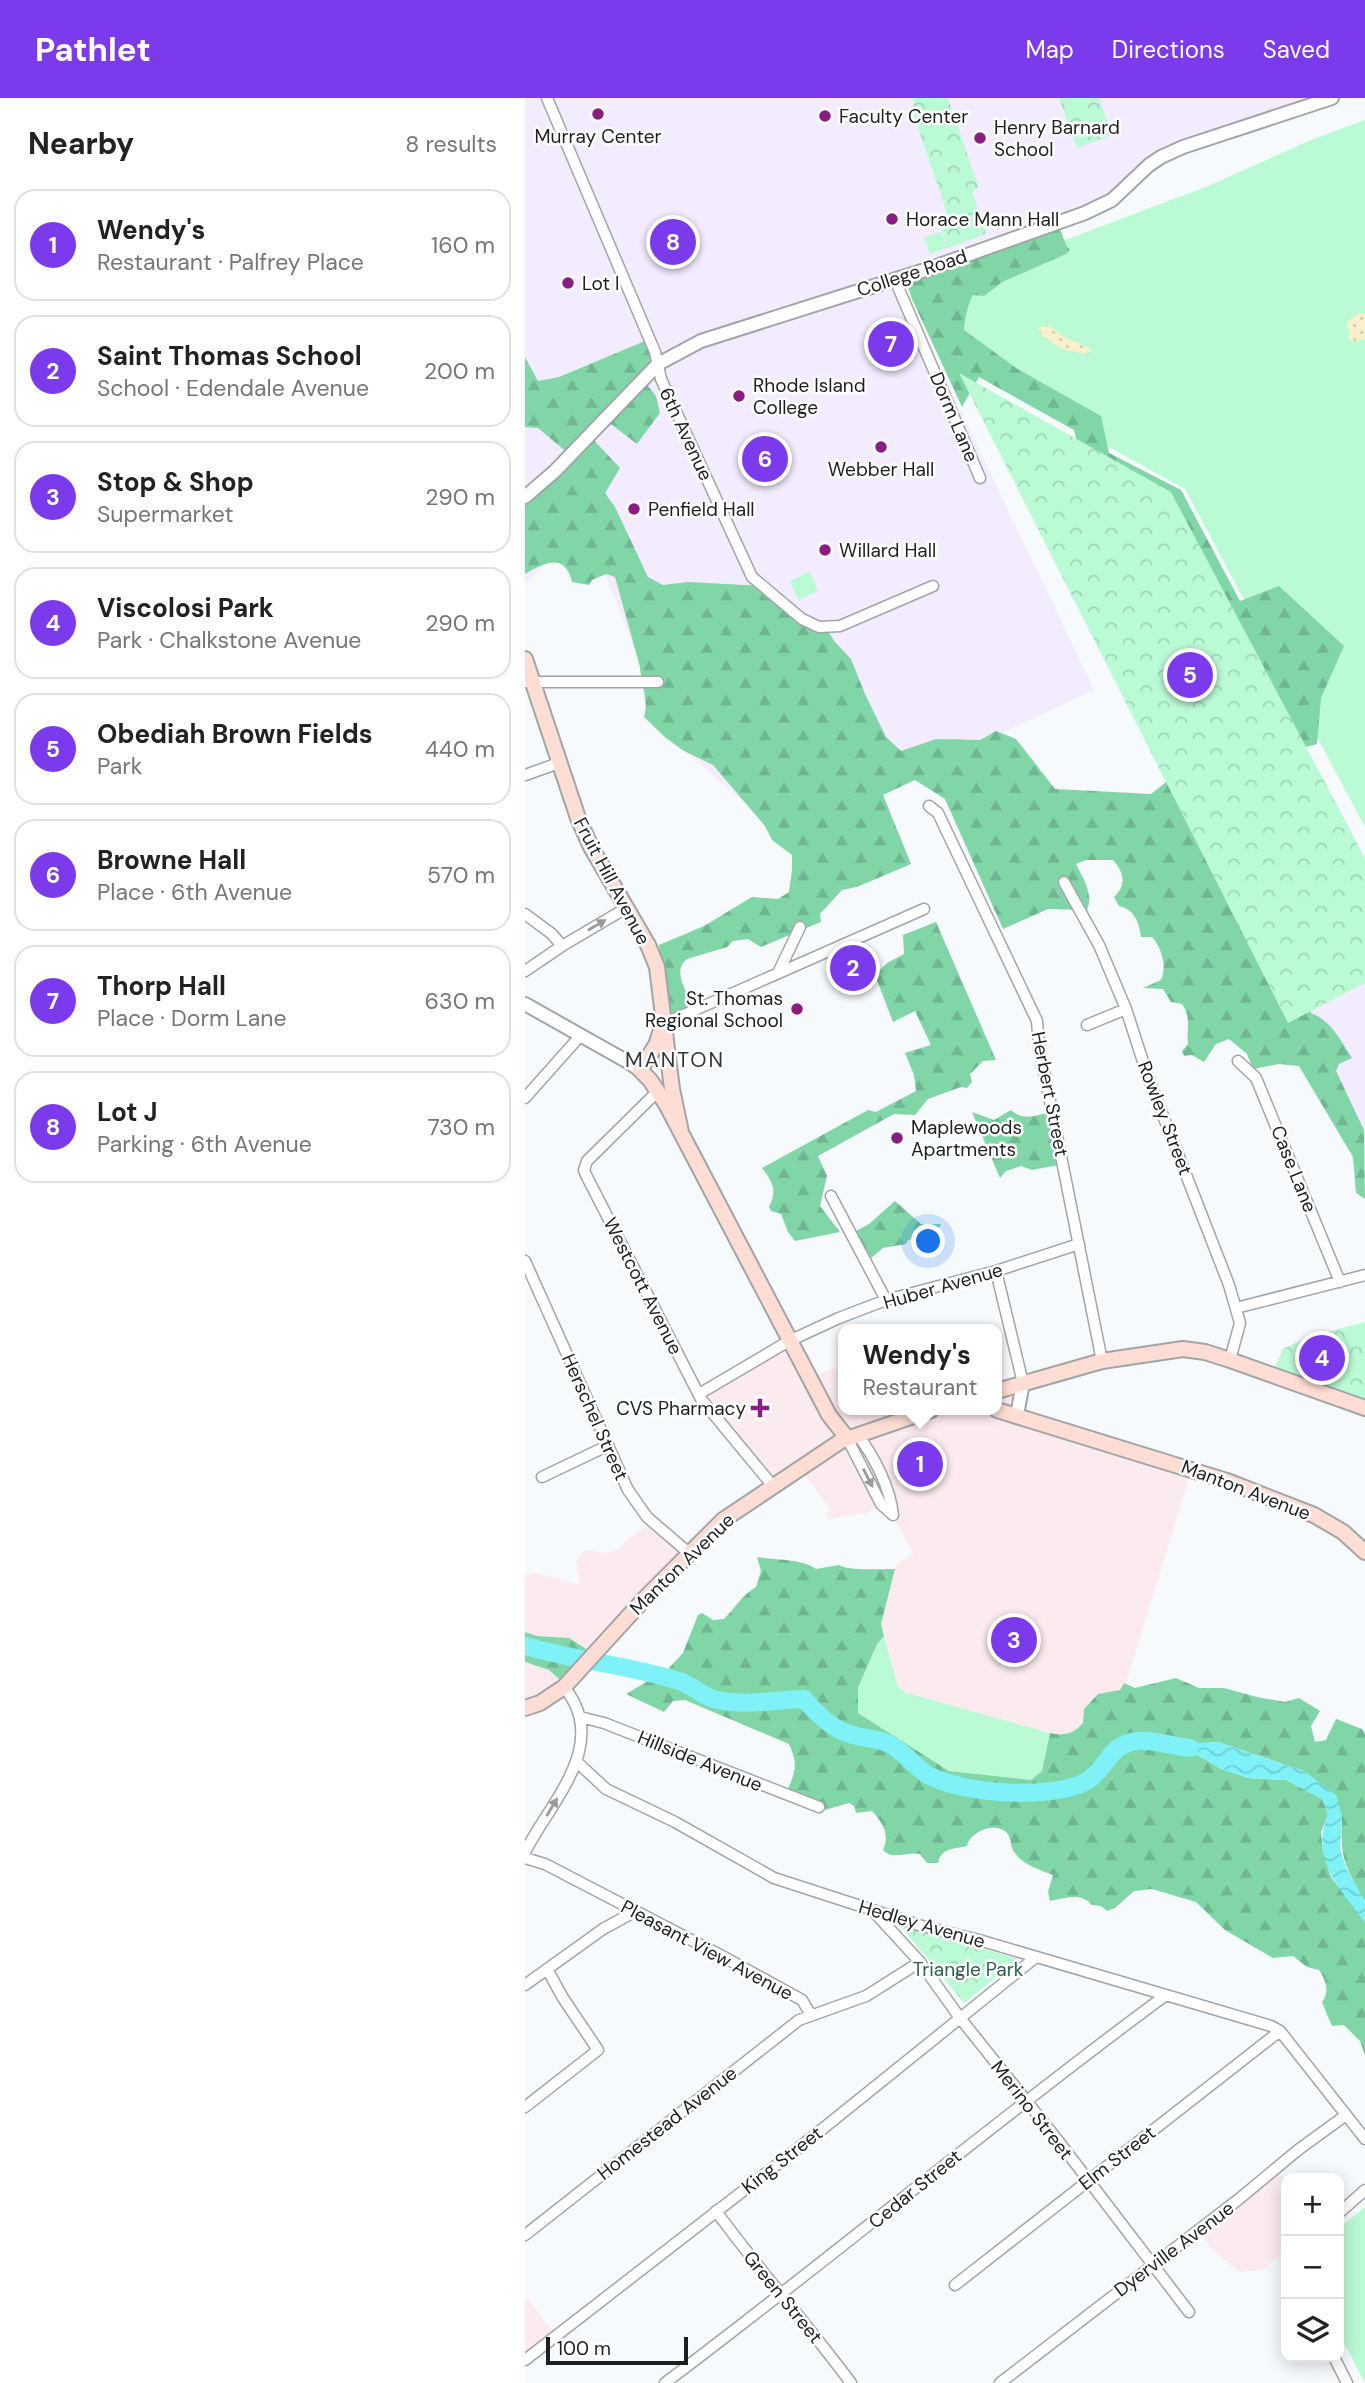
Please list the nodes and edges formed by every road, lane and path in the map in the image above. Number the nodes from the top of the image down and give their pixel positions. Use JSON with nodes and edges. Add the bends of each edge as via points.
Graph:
{"nodes":[{"id":1,"x":547,"y":98,"type":"edge"},
{"id":2,"x":1332,"y":98,"type":"edge"},
{"id":3,"x":895,"y":280,"type":"junction"},
{"id":4,"x":658,"y":364,"type":"junction"},
{"id":5,"x":980,"y":478,"type":"dead end"},
{"id":6,"x":525,"y":498,"type":"edge"},
{"id":7,"x":933,"y":586,"type":"dead end"},
{"id":8,"x":525,"y":659,"type":"edge"},
{"id":9,"x":528,"y":681,"type":"edge"},
{"id":10,"x":658,"y":682,"type":"dead end"},
{"id":11,"x":559,"y":763,"type":"junction"},
{"id":12,"x":525,"y":775,"type":"edge"},
{"id":13,"x":929,"y":806,"type":"dead end"},
{"id":14,"x":1064,"y":882,"type":"dead end"},
{"id":15,"x":628,"y":907,"type":"junction"},
{"id":16,"x":924,"y":909,"type":"dead end"},
{"id":17,"x":525,"y":914,"type":"edge"},
{"id":18,"x":800,"y":927,"type":"dead end"},
{"id":19,"x":562,"y":946,"type":"junction"},
{"id":20,"x":525,"y":971,"type":"edge"},
{"id":21,"x":778,"y":973,"type":"junction"},
{"id":22,"x":525,"y":1004,"type":"edge"},
{"id":23,"x":1126,"y":1009,"type":"junction"},
{"id":24,"x":663,"y":1024,"type":"junction"},
{"id":25,"x":1087,"y":1025,"type":"dead end"},
{"id":26,"x":580,"y":1035,"type":"junction"},
{"id":27,"x":1238,"y":1062,"type":"dead end"},
{"id":28,"x":640,"y":1070,"type":"junction"},
{"id":29,"x":658,"y":1091,"type":"junction"},
{"id":30,"x":525,"y":1098,"type":"edge"},
{"id":31,"x":681,"y":1132,"type":"junction"},
{"id":32,"x":831,"y":1196,"type":"dead end"},
{"id":33,"x":1079,"y":1244,"type":"junction"},
{"id":34,"x":525,"y":1261,"type":"edge"},
{"id":35,"x":996,"y":1271,"type":"junction"},
{"id":36,"x":1365,"y":1275,"type":"edge"},
{"id":37,"x":1340,"y":1282,"type":"junction"},
{"id":38,"x":886,"y":1300,"type":"junction"},
{"id":39,"x":1236,"y":1308,"type":"junction"},
{"id":40,"x":789,"y":1341,"type":"junction"},
{"id":41,"x":1230,"y":1360,"type":"junction"},
{"id":42,"x":1102,"y":1361,"type":"junction"},
{"id":43,"x":1023,"y":1383,"type":"junction"},
{"id":44,"x":1002,"y":1389,"type":"edge"},
{"id":45,"x":699,"y":1394,"type":"junction"},
{"id":46,"x":1365,"y":1408,"type":"edge"},
{"id":47,"x":1002,"y":1411,"type":"edge"},
{"id":48,"x":916,"y":1415,"type":"edge"},
{"id":49,"x":1017,"y":1415,"type":"junction"},
{"id":50,"x":852,"y":1436,"type":"junction"},
{"id":51,"x":607,"y":1446,"type":"junction"},
{"id":52,"x":542,"y":1477,"type":"dead end"},
{"id":53,"x":772,"y":1485,"type":"junction"},
{"id":54,"x":1365,"y":1552,"type":"edge"},
{"id":55,"x":690,"y":1554,"type":"junction"},
{"id":56,"x":567,"y":1684,"type":"junction"},
{"id":57,"x":525,"y":1708,"type":"edge"},
{"id":58,"x":580,"y":1717,"type":"junction"},
{"id":59,"x":577,"y":1762,"type":"junction"},
{"id":60,"x":819,"y":1807,"type":"dead end"},
{"id":61,"x":525,"y":1852,"type":"edge"},
{"id":62,"x":525,"y":1858,"type":"edge"},
{"id":63,"x":872,"y":1910,"type":"junction"},
{"id":64,"x":634,"y":1912,"type":"junction"},
{"id":65,"x":1036,"y":1956,"type":"junction"},
{"id":66,"x":921,"y":1962,"type":"junction"},
{"id":67,"x":547,"y":1969,"type":"junction"},
{"id":68,"x":525,"y":1985,"type":"edge"},
{"id":69,"x":1166,"y":1995,"type":"junction"},
{"id":70,"x":811,"y":2015,"type":"junction"},
{"id":71,"x":960,"y":2018,"type":"junction"},
{"id":72,"x":1280,"y":2031,"type":"junction"},
{"id":73,"x":1025,"y":2101,"type":"junction"},
{"id":74,"x":525,"y":2107,"type":"edge"},
{"id":75,"x":1346,"y":2115,"type":"junction"},
{"id":76,"x":1365,"y":2139,"type":"edge"},
{"id":77,"x":1088,"y":2181,"type":"junction"},
{"id":78,"x":1365,"y":2190,"type":"edge"},
{"id":79,"x":1344,"y":2209,"type":"edge"},
{"id":80,"x":716,"y":2211,"type":"junction"},
{"id":81,"x":525,"y":2235,"type":"edge"},
{"id":82,"x":1153,"y":2264,"type":"junction"},
{"id":83,"x":954,"y":2285,"type":"dead end"},
{"id":84,"x":781,"y":2293,"type":"junction"},
{"id":85,"x":1189,"y":2312,"type":"dead end"},
{"id":86,"x":525,"y":2360,"type":"edge"},
{"id":87,"x":1336,"y":2362,"type":"edge"},
{"id":88,"x":665,"y":2383,"type":"edge"},
{"id":89,"x":851,"y":2383,"type":"edge"},
{"id":90,"x":1000,"y":2383,"type":"edge"},
{"id":91,"x":1347,"y":2383,"type":"edge"}],
"edges":[{"from":1,"to":4,"type":"street","name":"6th Avenue"},
{"from":2,"to":3,"type":"street","name":"College Road","via":[[1182,147],[1149,166],[1112,201]]},
{"from":3,"to":4,"type":"street","name":"College Road","via":[[701,341]]},
{"from":3,"to":5,"type":"street","name":"Dorm Lane"},
{"from":4,"to":6,"type":"street","name":"College Road"},
{"from":4,"to":7,"type":"street","name":"6th Avenue","via":[[743,560],[752,577],[784,606],[810,624],[840,626]]},
{"from":8,"to":9,"type":"main road","name":"Fruit Hill Avenue"},
{"from":9,"to":10,"type":"street"},
{"from":9,"to":11,"type":"main road","name":"Fruit Hill Avenue"},
{"from":11,"to":12,"type":"street"},
{"from":11,"to":15,"type":"main road","name":"Fruit Hill Avenue","via":[[591,847]]},
{"from":13,"to":33,"type":"street","name":"Herbert Street","via":[[938,813],[1037,1020]]},
{"from":14,"to":23,"type":"street","name":"Rowley Street"},
{"from":19,"to":15,"type":"street","one_way":true},
{"from":15,"to":24,"type":"main road","name":"Fruit Hill Avenue","via":[[657,967]]},
{"from":16,"to":21,"type":"street"},
{"from":17,"to":19,"type":"street"},
{"from":18,"to":21,"type":"street"},
{"from":19,"to":20,"type":"street"},
{"from":21,"to":24,"type":"street"},
{"from":22,"to":26,"type":"street"},
{"from":23,"to":25,"type":"street"},
{"from":23,"to":39,"type":"street","name":"Rowley Street"},
{"from":24,"to":28,"type":"main road","name":"Fruit Hill Avenue"},
{"from":24,"to":31,"type":"main road","name":"Fruit Hill Avenue"},
{"from":26,"to":28,"type":"street"},
{"from":26,"to":30,"type":"street"},
{"from":27,"to":37,"type":"street","name":"Case Lane","via":[[1256,1078]]},
{"from":28,"to":29,"type":"main road","name":"Fruit Hill Avenue"},
{"from":29,"to":31,"type":"main road","name":"Fruit Hill Avenue"},
{"from":29,"to":45,"type":"street","name":"Westcott Avenue","via":[[587,1161],[584,1170]]},
{"from":31,"to":40,"type":"main road","name":"Fruit Hill Avenue"},
{"from":32,"to":38,"type":"street"},
{"from":33,"to":35,"type":"street","name":"Huber Avenue"},
{"from":33,"to":42,"type":"street","name":"Herbert Street"},
{"from":34,"to":51,"type":"street","name":"Herschel Street"},
{"from":35,"to":38,"type":"street","name":"Huber Avenue"},
{"from":35,"to":43,"type":"street"},
{"from":36,"to":37,"type":"street"},
{"from":37,"to":39,"type":"street"},
{"from":38,"to":40,"type":"street","name":"Huber Avenue"},
{"from":39,"to":41,"type":"street","name":"Rowley Street","via":[[1240,1323]]},
{"from":40,"to":45,"type":"street","name":"Huber Avenue"},
{"from":40,"to":50,"type":"main road","name":"Fruit Hill Avenue","via":[[819,1396]]},
{"from":41,"to":42,"type":"main road","via":[[1184,1349]]},
{"from":41,"to":46,"type":"main road"},
{"from":42,"to":43,"type":"main road"},
{"from":43,"to":44,"type":"main road"},
{"from":43,"to":49,"type":"street"},
{"from":45,"to":53,"type":"street","name":"Westcott Avenue"},
{"from":47,"to":49,"type":"main road","name":"Manton Avenue"},
{"from":48,"to":50,"type":"main road","name":"Manton Avenue"},
{"from":49,"to":54,"type":"main road","name":"Manton Avenue","via":[[1192,1469],[1302,1510],[1343,1532]]},
{"from":50,"to":50,"type":"street","one_way":true,"via":[[881,1504],[893,1515],[891,1498],[866,1446]]},
{"from":50,"to":53,"type":"main road","name":"Manton Avenue"},
{"from":51,"to":52,"type":"street"},
{"from":51,"to":55,"type":"street","name":"Herschel Street","via":[[637,1506]]},
{"from":53,"to":55,"type":"main road","name":"Manton Avenue","via":[[723,1520]]},
{"from":55,"to":56,"type":"main road","name":"Manton Avenue"},
{"from":56,"to":57,"type":"main road","name":"Manton Avenue"},
{"from":56,"to":58,"type":"street"},
{"from":58,"to":59,"type":"street"},
{"from":58,"to":60,"type":"street","name":"Hillside Avenue"},
{"from":61,"to":59,"type":"street","one_way":true},
{"from":59,"to":63,"type":"street","name":"Hedley Avenue","via":[[605,1789],[774,1878]]},
{"from":62,"to":64,"type":"street","name":"Pleasant View Avenue","via":[[545,1864]]},
{"from":63,"to":65,"type":"street","name":"Hedley Avenue"},
{"from":63,"to":66,"type":"street","name":"Merino Street"},
{"from":64,"to":67,"type":"street"},
{"from":64,"to":70,"type":"street","name":"Pleasant View Avenue","via":[[801,2000]]},
{"from":65,"to":69,"type":"street","name":"Hedley Avenue"},
{"from":65,"to":71,"type":"street","name":"King Street"},
{"from":66,"to":70,"type":"street","name":"Pleasant View Avenue","via":[[866,1996]]},
{"from":66,"to":71,"type":"street","name":"Merino Street"},
{"from":67,"to":68,"type":"street"},
{"from":67,"to":74,"type":"street","via":[[598,2050]]},
{"from":69,"to":72,"type":"street","name":"Hedley Avenue"},
{"from":69,"to":73,"type":"street","name":"Cedar Street"},
{"from":70,"to":81,"type":"street","name":"Homestead Avenue"},
{"from":71,"to":73,"type":"street","name":"Merino Street"},
{"from":71,"to":80,"type":"street","name":"King Street"},
{"from":72,"to":75,"type":"street"},
{"from":72,"to":77,"type":"street","name":"Elm Street"},
{"from":73,"to":77,"type":"street","name":"Merino Street"},
{"from":73,"to":84,"type":"street","name":"Cedar Street"},
{"from":75,"to":76,"type":"street"},
{"from":75,"to":82,"type":"street","name":"Dyerville Avenue"},
{"from":77,"to":82,"type":"street","name":"Merino Street"},
{"from":77,"to":83,"type":"street","name":"Elm Street"},
{"from":78,"to":79,"type":"street"},
{"from":80,"to":84,"type":"street","name":"Green Street"},
{"from":80,"to":86,"type":"street","name":"King Street"},
{"from":82,"to":85,"type":"street","name":"Merino Street"},
{"from":82,"to":90,"type":"street","name":"Dyerville Avenue"},
{"from":84,"to":88,"type":"street","name":"Cedar Street"},
{"from":84,"to":89,"type":"street","name":"Green Street"},
{"from":87,"to":91,"type":"street"}]}
